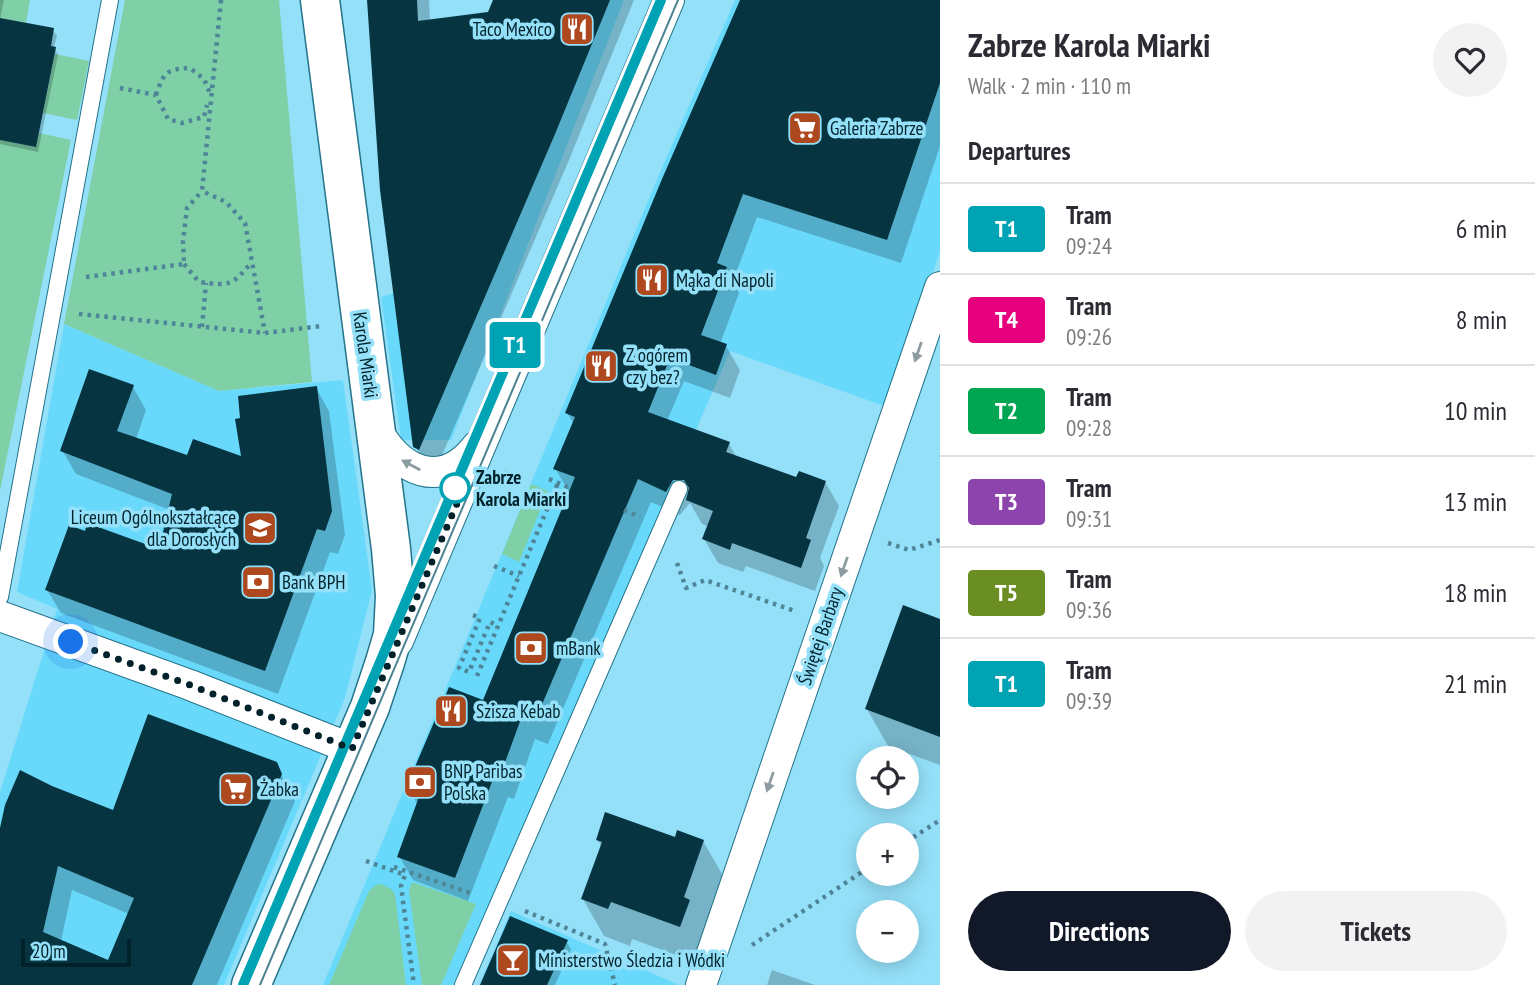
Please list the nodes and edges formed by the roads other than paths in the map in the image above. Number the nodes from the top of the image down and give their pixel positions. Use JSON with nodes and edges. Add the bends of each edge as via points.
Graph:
{"nodes":[{"id":1,"x":110,"y":0,"type":"edge"},
{"id":2,"x":320,"y":0,"type":"edge"},
{"id":3,"x":669,"y":0,"type":"edge"},
{"id":4,"x":940,"y":287,"type":"edge"},
{"id":5,"x":375,"y":425,"type":"junction"},
{"id":6,"x":486,"y":435,"type":"junction"},
{"id":7,"x":679,"y":489,"type":"dead end"},
{"id":8,"x":0,"y":597,"type":"edge"},
{"id":9,"x":0,"y":616,"type":"edge"},
{"id":10,"x":370,"y":707,"type":"junction"},
{"id":11,"x":352,"y":749,"type":"junction"},
{"id":12,"x":703,"y":981,"type":"edge"},
{"id":13,"x":251,"y":985,"type":"edge"},
{"id":14,"x":463,"y":985,"type":"edge"}],
"edges":[{"from":1,"to":8,"type":"lane"},
{"from":2,"to":5,"type":"main road","name":"Karola Miarki"},
{"from":3,"to":6,"type":"street"},
{"from":4,"to":12,"type":"street","name":"Świętej Barbary","one_way":true},
{"from":6,"to":5,"type":"street","one_way":true,"via":[[467,459],[435,473],[398,458]]},
{"from":5,"to":10,"type":"main road","name":"Karola Miarki","via":[[395,596],[393,635]]},
{"from":6,"to":10,"type":"street"},
{"from":7,"to":14,"type":"lane"},
{"from":9,"to":11,"type":"street"},
{"from":10,"to":11,"type":"main road","name":"Karola Miarki"},
{"from":11,"to":13,"type":"main road","name":"Karola Miarki"}]}
